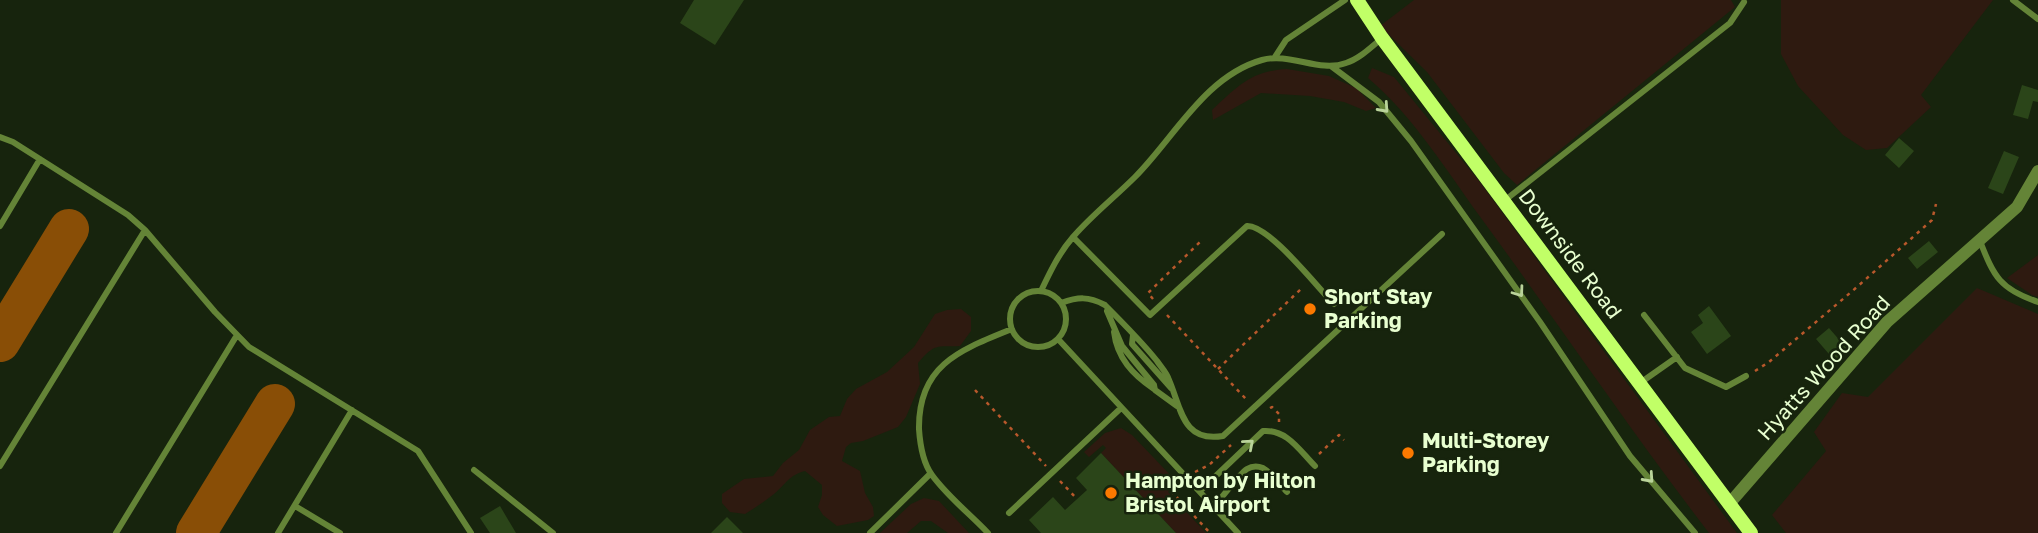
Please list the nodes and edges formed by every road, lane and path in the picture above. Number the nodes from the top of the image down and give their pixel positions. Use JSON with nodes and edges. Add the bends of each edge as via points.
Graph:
{"nodes":[{"id":1,"x":1345,"y":0,"type":"edge"},
{"id":2,"x":1357,"y":0,"type":"edge"},
{"id":3,"x":2013,"y":0,"type":"edge"},
{"id":4,"x":1744,"y":2,"type":"edge"},
{"id":5,"x":2037,"y":16,"type":"edge"},
{"id":6,"x":1382,"y":38,"type":"junction"},
{"id":7,"x":1275,"y":57,"type":"junction"},
{"id":8,"x":1331,"y":66,"type":"junction"},
{"id":9,"x":0,"y":137,"type":"edge"},
{"id":10,"x":40,"y":159,"type":"junction"},
{"id":11,"x":2038,"y":171,"type":"edge"},
{"id":12,"x":1504,"y":201,"type":"junction"},
{"id":13,"x":1936,"y":204,"type":"dead end"},
{"id":14,"x":1,"y":222,"type":"edge"},
{"id":15,"x":145,"y":230,"type":"junction"},
{"id":16,"x":1441,"y":234,"type":"dead end"},
{"id":17,"x":1073,"y":237,"type":"junction"},
{"id":18,"x":1202,"y":240,"type":"dead end"},
{"id":19,"x":1980,"y":241,"type":"junction"},
{"id":20,"x":1311,"y":280,"type":"junction"},
{"id":21,"x":1041,"y":291,"type":"junction"},
{"id":22,"x":2038,"y":302,"type":"edge"},
{"id":23,"x":1060,"y":303,"type":"junction"},
{"id":24,"x":1334,"y":304,"type":"dead end"},
{"id":25,"x":1105,"y":305,"type":"junction"},
{"id":26,"x":1159,"y":306,"type":"junction"},
{"id":27,"x":1644,"y":315,"type":"dead end"},
{"id":28,"x":1012,"y":329,"type":"junction"},
{"id":29,"x":237,"y":335,"type":"junction"},
{"id":30,"x":1058,"y":339,"type":"junction"},
{"id":31,"x":1677,"y":357,"type":"junction"},
{"id":32,"x":1217,"y":369,"type":"junction"},
{"id":33,"x":1746,"y":376,"type":"joint"},
{"id":34,"x":1640,"y":383,"type":"junction"},
{"id":35,"x":975,"y":390,"type":"dead end"},
{"id":36,"x":1177,"y":406,"type":"junction"},
{"id":37,"x":1121,"y":408,"type":"junction"},
{"id":38,"x":1255,"y":409,"type":"junction"},
{"id":39,"x":352,"y":410,"type":"junction"},
{"id":40,"x":1279,"y":422,"type":"dead end"},
{"id":41,"x":0,"y":466,"type":"edge"},
{"id":42,"x":1315,"y":466,"type":"dead end"},
{"id":43,"x":474,"y":470,"type":"dead end"},
{"id":44,"x":1052,"y":473,"type":"junction"},
{"id":45,"x":930,"y":474,"type":"junction"},
{"id":46,"x":1179,"y":485,"type":"dead end"},
{"id":47,"x":1200,"y":491,"type":"junction"},
{"id":48,"x":1287,"y":492,"type":"dead end"},
{"id":49,"x":1077,"y":499,"type":"dead end"},
{"id":50,"x":1729,"y":504,"type":"junction"},
{"id":51,"x":295,"y":506,"type":"junction"},
{"id":52,"x":1214,"y":506,"type":"junction"},
{"id":53,"x":1009,"y":513,"type":"dead end"},
{"id":54,"x":116,"y":533,"type":"edge"},
{"id":55,"x":278,"y":533,"type":"edge"},
{"id":56,"x":340,"y":533,"type":"edge"},
{"id":57,"x":471,"y":533,"type":"edge"},
{"id":58,"x":553,"y":533,"type":"edge"},
{"id":59,"x":870,"y":533,"type":"edge"},
{"id":60,"x":988,"y":533,"type":"edge"},
{"id":61,"x":1210,"y":533,"type":"edge"},
{"id":62,"x":1238,"y":533,"type":"edge"},
{"id":63,"x":1695,"y":533,"type":"edge"},
{"id":64,"x":1751,"y":533,"type":"edge"}],
"edges":[{"from":1,"to":7,"type":"lane","via":[[1286,40]]},
{"from":2,"to":6,"type":"street","name":"Downside Road"},
{"from":3,"to":5,"type":"lane"},
{"from":4,"to":12,"type":"lane","via":[[1730,23]]},
{"from":6,"to":8,"type":"lane","via":[[1359,57]]},
{"from":6,"to":12,"type":"street","name":"Downside Road"},
{"from":7,"to":8,"type":"lane"},
{"from":7,"to":17,"type":"lane","via":[[1245,66],[1205,95],[1136,176]]},
{"from":8,"to":63,"type":"lane","one_way":true,"via":[[1379,102],[1411,141],[1630,456]]},
{"from":9,"to":10,"type":"lane"},
{"from":10,"to":14,"type":"lane"},
{"from":10,"to":15,"type":"lane"},
{"from":11,"to":19,"type":"street","name":"Hyatts Wood Road","via":[[2017,207]]},
{"from":12,"to":34,"type":"street","name":"Downside Road"},
{"from":13,"to":33,"type":"path","via":[[1932,220],[1769,362]]},
{"from":15,"to":29,"type":"lane"},
{"from":15,"to":41,"type":"lane"},
{"from":16,"to":38,"type":"lane"},
{"from":17,"to":21,"type":"lane"},
{"from":17,"to":26,"type":"lane","via":[[1150,315]]},
{"from":18,"to":26,"type":"path","via":[[1148,293]]},
{"from":19,"to":22,"type":"lane","via":[[1998,280],[2018,295]]},
{"from":19,"to":50,"type":"street","name":"Hyatts Wood Road","via":[[1887,322]]},
{"from":20,"to":24,"type":"lane"},
{"from":20,"to":26,"type":"lane","via":[[1263,231],[1247,226]]},
{"from":20,"to":32,"type":"path"},
{"from":21,"to":23,"type":"lane"},
{"from":21,"to":28,"type":"lane","via":[[1025,294],[1013,305]]},
{"from":23,"to":25,"type":"lane","via":[[1081,297]]},
{"from":23,"to":30,"type":"lane","via":[[1066,318]]},
{"from":25,"to":36,"type":"lane","via":[[1157,361],[1169,378]]},
{"from":25,"to":36,"type":"lane","via":[[1122,346],[1155,390]]},
{"from":26,"to":32,"type":"path"},
{"from":27,"to":31,"type":"lane"},
{"from":28,"to":30,"type":"lane","via":[[1021,342],[1036,347]]},
{"from":28,"to":45,"type":"lane","via":[[960,350],[928,383],[919,421],[920,444]]},
{"from":29,"to":39,"type":"lane"},
{"from":29,"to":54,"type":"lane"},
{"from":30,"to":37,"type":"lane"},
{"from":31,"to":33,"type":"lane","via":[[1685,368],[1726,387]]},
{"from":31,"to":34,"type":"lane"},
{"from":32,"to":38,"type":"path"},
{"from":34,"to":50,"type":"street","name":"Downside Road"},
{"from":35,"to":44,"type":"path"},
{"from":36,"to":38,"type":"lane","via":[[1197,433],[1211,438],[1223,436]]},
{"from":37,"to":44,"type":"lane"},
{"from":37,"to":47,"type":"lane"},
{"from":38,"to":40,"type":"path","via":[[1260,414],[1272,407]]},
{"from":39,"to":51,"type":"lane"},
{"from":39,"to":57,"type":"lane","via":[[418,451]]},
{"from":47,"to":42,"type":"lane","one_way":true,"via":[[1264,431],[1288,437]]},
{"from":43,"to":58,"type":"lane"},
{"from":44,"to":49,"type":"path"},
{"from":44,"to":53,"type":"lane"},
{"from":45,"to":59,"type":"lane"},
{"from":45,"to":60,"type":"lane"},
{"from":46,"to":61,"type":"path","via":[[1172,492]]},
{"from":47,"to":52,"type":"lane"},
{"from":48,"to":52,"type":"lane","via":[[1268,472],[1253,467],[1246,469]]},
{"from":50,"to":64,"type":"street","name":"Downside Road"},
{"from":51,"to":55,"type":"lane"},
{"from":51,"to":56,"type":"lane"},
{"from":52,"to":62,"type":"lane"}]}
